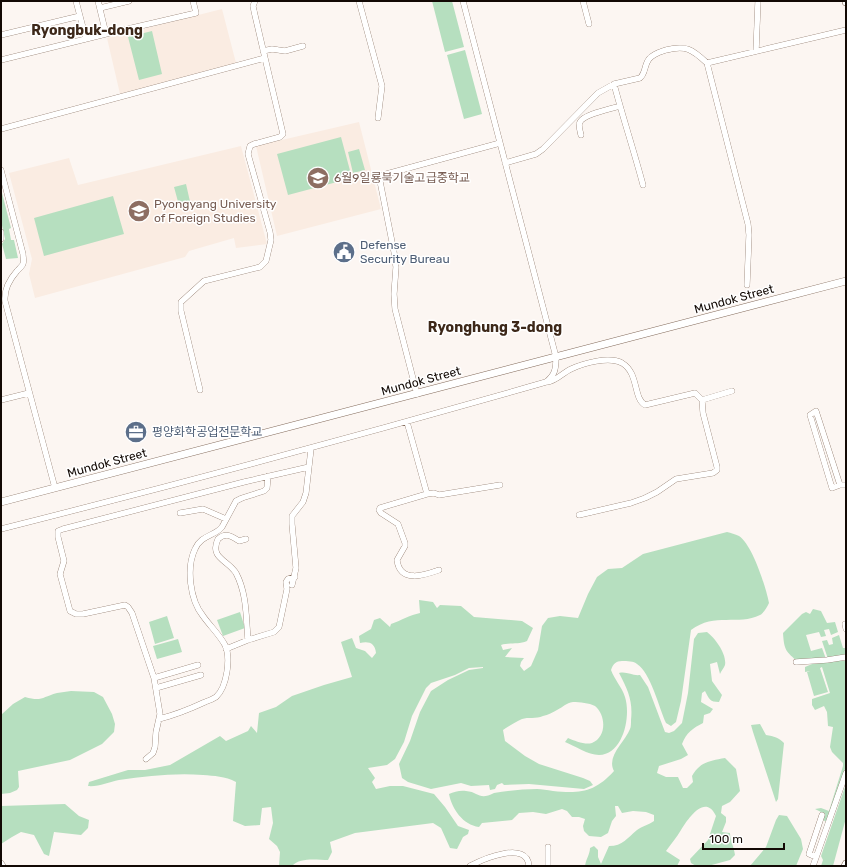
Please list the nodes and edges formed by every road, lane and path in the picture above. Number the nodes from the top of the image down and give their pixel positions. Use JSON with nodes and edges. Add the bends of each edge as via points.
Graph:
{"nodes":[{"id":1,"x":76,"y":1,"type":"edge"},
{"id":2,"x":98,"y":1,"type":"edge"},
{"id":3,"x":129,"y":1,"type":"edge"},
{"id":4,"x":193,"y":1,"type":"edge"},
{"id":5,"x":256,"y":1,"type":"edge"},
{"id":6,"x":359,"y":1,"type":"edge"},
{"id":7,"x":463,"y":1,"type":"edge"},
{"id":8,"x":583,"y":1,"type":"edge"},
{"id":9,"x":758,"y":1,"type":"edge"},
{"id":10,"x":100,"y":8,"type":"junction"},
{"id":11,"x":80,"y":16,"type":"junction"},
{"id":12,"x":589,"y":24,"type":"dead end"},
{"id":13,"x":846,"y":30,"type":"edge"},
{"id":14,"x":106,"y":34,"type":"junction"},
{"id":15,"x":1,"y":35,"type":"edge"},
{"id":16,"x":86,"y":39,"type":"junction"},
{"id":17,"x":303,"y":46,"type":"dead end"},
{"id":18,"x":263,"y":50,"type":"junction"},
{"id":19,"x":756,"y":51,"type":"junction"},
{"id":20,"x":265,"y":58,"type":"junction"},
{"id":21,"x":1,"y":60,"type":"edge"},
{"id":22,"x":707,"y":63,"type":"junction"},
{"id":23,"x":614,"y":84,"type":"junction"},
{"id":24,"x":620,"y":106,"type":"junction"},
{"id":25,"x":378,"y":118,"type":"dead end"},
{"id":26,"x":1,"y":129,"type":"edge"},
{"id":27,"x":581,"y":135,"type":"dead end"},
{"id":28,"x":500,"y":142,"type":"junction"},
{"id":29,"x":505,"y":163,"type":"junction"},
{"id":30,"x":1,"y":170,"type":"edge"},
{"id":31,"x":644,"y":185,"type":"dead end"},
{"id":32,"x":1,"y":232,"type":"edge"},
{"id":33,"x":1,"y":239,"type":"edge"},
{"id":34,"x":846,"y":281,"type":"edge"},
{"id":35,"x":747,"y":285,"type":"dead end"},
{"id":36,"x":556,"y":357,"type":"junction"},
{"id":37,"x":546,"y":382,"type":"junction"},
{"id":38,"x":200,"y":390,"type":"dead end"},
{"id":39,"x":732,"y":391,"type":"dead end"},
{"id":40,"x":29,"y":393,"type":"junction"},
{"id":41,"x":417,"y":394,"type":"junction"},
{"id":42,"x":1,"y":400,"type":"edge"},
{"id":43,"x":702,"y":400,"type":"junction"},
{"id":44,"x":407,"y":422,"type":"junction"},
{"id":45,"x":311,"y":449,"type":"junction"},
{"id":46,"x":309,"y":467,"type":"junction"},
{"id":47,"x":268,"y":476,"type":"junction"},
{"id":48,"x":500,"y":485,"type":"dead end"},
{"id":49,"x":840,"y":485,"type":"junction"},
{"id":50,"x":846,"y":485,"type":"edge"},
{"id":51,"x":55,"y":488,"type":"junction"},
{"id":52,"x":427,"y":494,"type":"junction"},
{"id":53,"x":1,"y":502,"type":"edge"},
{"id":54,"x":180,"y":513,"type":"dead end"},
{"id":55,"x":579,"y":515,"type":"dead end"},
{"id":56,"x":226,"y":519,"type":"junction"},
{"id":57,"x":1,"y":529,"type":"edge"},
{"id":58,"x":246,"y":539,"type":"dead end"},
{"id":59,"x":439,"y":570,"type":"dead end"},
{"id":60,"x":295,"y":577,"type":"junction"},
{"id":61,"x":292,"y":585,"type":"dead end"},
{"id":62,"x":248,"y":640,"type":"junction"},
{"id":63,"x":226,"y":649,"type":"junction"},
{"id":64,"x":846,"y":657,"type":"edge"},
{"id":65,"x":796,"y":662,"type":"dead end"},
{"id":66,"x":198,"y":665,"type":"dead end"},
{"id":67,"x":201,"y":675,"type":"dead end"},
{"id":68,"x":154,"y":678,"type":"junction"},
{"id":69,"x":156,"y":688,"type":"junction"},
{"id":70,"x":159,"y":719,"type":"junction"},
{"id":71,"x":146,"y":759,"type":"dead end"},
{"id":72,"x":846,"y":773,"type":"edge"},
{"id":73,"x":822,"y":815,"type":"dead end"},
{"id":74,"x":548,"y":847,"type":"dead end"},
{"id":75,"x":816,"y":857,"type":"junction"},
{"id":76,"x":1,"y":863,"type":"edge"},
{"id":77,"x":3,"y":866,"type":"edge"},
{"id":78,"x":470,"y":866,"type":"edge"},
{"id":79,"x":529,"y":866,"type":"edge"},
{"id":80,"x":548,"y":866,"type":"edge"},
{"id":81,"x":813,"y":866,"type":"edge"}],
"edges":[{"from":1,"to":11,"type":"street"},
{"from":2,"to":10,"type":"street"},
{"from":3,"to":10,"type":"street"},
{"from":4,"to":14,"type":"street","via":[[196,13]]},
{"from":5,"to":18,"type":"street","via":[[254,11]]},
{"from":6,"to":25,"type":"street","via":[[382,86]]},
{"from":7,"to":28,"type":"street"},
{"from":8,"to":12,"type":"street"},
{"from":9,"to":19,"type":"street"},
{"from":10,"to":14,"type":"street"},
{"from":11,"to":15,"type":"street"},
{"from":11,"to":16,"type":"street"},
{"from":13,"to":19,"type":"street"},
{"from":14,"to":16,"type":"street"},
{"from":16,"to":21,"type":"street"},
{"from":17,"to":18,"type":"street","via":[[285,50]]},
{"from":18,"to":20,"type":"street"},
{"from":19,"to":22,"type":"street"},
{"from":20,"to":26,"type":"street"},
{"from":20,"to":38,"type":"street","via":[[283,134],[250,146],[248,154],[270,232],[270,247],[266,261],[260,267],[204,281],[181,302]]},
{"from":22,"to":23,"type":"street","via":[[694,51],[676,47],[658,52],[650,58],[640,78]]},
{"from":22,"to":35,"type":"street","via":[[750,235]]},
{"from":23,"to":24,"type":"street"},
{"from":23,"to":29,"type":"street","via":[[598,93],[543,149],[536,154]]},
{"from":24,"to":27,"type":"street","via":[[580,120]]},
{"from":24,"to":31,"type":"street"},
{"from":28,"to":29,"type":"street"},
{"from":28,"to":41,"type":"street","via":[[379,176],[396,266],[395,309]]},
{"from":29,"to":36,"type":"street"},
{"from":30,"to":40,"type":"street","via":[[23,254],[23,265],[11,277],[4,294]]},
{"from":32,"to":33,"type":"street"},
{"from":34,"to":36,"type":"main road","name":"Mundok Street"},
{"from":36,"to":37,"type":"street","via":[[554,375]]},
{"from":36,"to":41,"type":"main road","name":"Mundok Street"},
{"from":37,"to":43,"type":"street","via":[[556,380],[570,369],[608,359],[623,363],[628,368],[632,373],[640,401],[645,405],[695,393]]},
{"from":37,"to":44,"type":"street"},
{"from":39,"to":43,"type":"street"},
{"from":40,"to":42,"type":"street"},
{"from":40,"to":51,"type":"street"},
{"from":41,"to":51,"type":"main road","name":"Mundok Street"},
{"from":43,"to":55,"type":"street","via":[[717,470],[713,473],[676,479],[657,492],[631,503]]},
{"from":44,"to":45,"type":"street"},
{"from":44,"to":52,"type":"street"},
{"from":45,"to":46,"type":"street"},
{"from":45,"to":57,"type":"street"},
{"from":46,"to":47,"type":"street"},
{"from":46,"to":60,"type":"street","via":[[303,502],[292,516]]},
{"from":47,"to":56,"type":"street","via":[[267,488],[237,500]]},
{"from":47,"to":68,"type":"street","via":[[58,531],[64,561],[60,574],[70,611],[83,614],[125,605],[128,607]]},
{"from":48,"to":52,"type":"street","via":[[439,495]]},
{"from":49,"to":49,"type":"street","via":[[832,488],[810,415],[816,411]]},
{"from":49,"to":50,"type":"street"},
{"from":51,"to":53,"type":"main road","name":"Mundok Street"},
{"from":52,"to":59,"type":"street","via":[[379,510],[400,527],[405,543],[397,560],[400,569],[406,574],[418,576]]},
{"from":54,"to":56,"type":"street","via":[[203,508]]},
{"from":56,"to":63,"type":"street","via":[[220,530],[207,536],[197,545],[190,574],[199,610]]},
{"from":58,"to":62,"type":"street","via":[[239,540],[226,535],[218,539],[215,548],[221,559],[235,572],[245,598]]},
{"from":60,"to":61,"type":"street"},
{"from":60,"to":62,"type":"street","via":[[286,582],[279,627],[274,632]]},
{"from":62,"to":63,"type":"street"},
{"from":63,"to":70,"type":"street","via":[[228,663],[225,681],[216,697],[192,709]]},
{"from":64,"to":65,"type":"street"},
{"from":66,"to":68,"type":"street"},
{"from":67,"to":69,"type":"street"},
{"from":68,"to":69,"type":"street"},
{"from":69,"to":70,"type":"street"},
{"from":70,"to":71,"type":"street","via":[[153,753]]},
{"from":72,"to":75,"type":"street"},
{"from":73,"to":75,"type":"street","via":[[809,854]]},
{"from":74,"to":80,"type":"street"},
{"from":75,"to":81,"type":"street"},
{"from":76,"to":77,"type":"street"},
{"from":78,"to":79,"type":"street","via":[[484,858],[514,852],[522,853]]}]}
